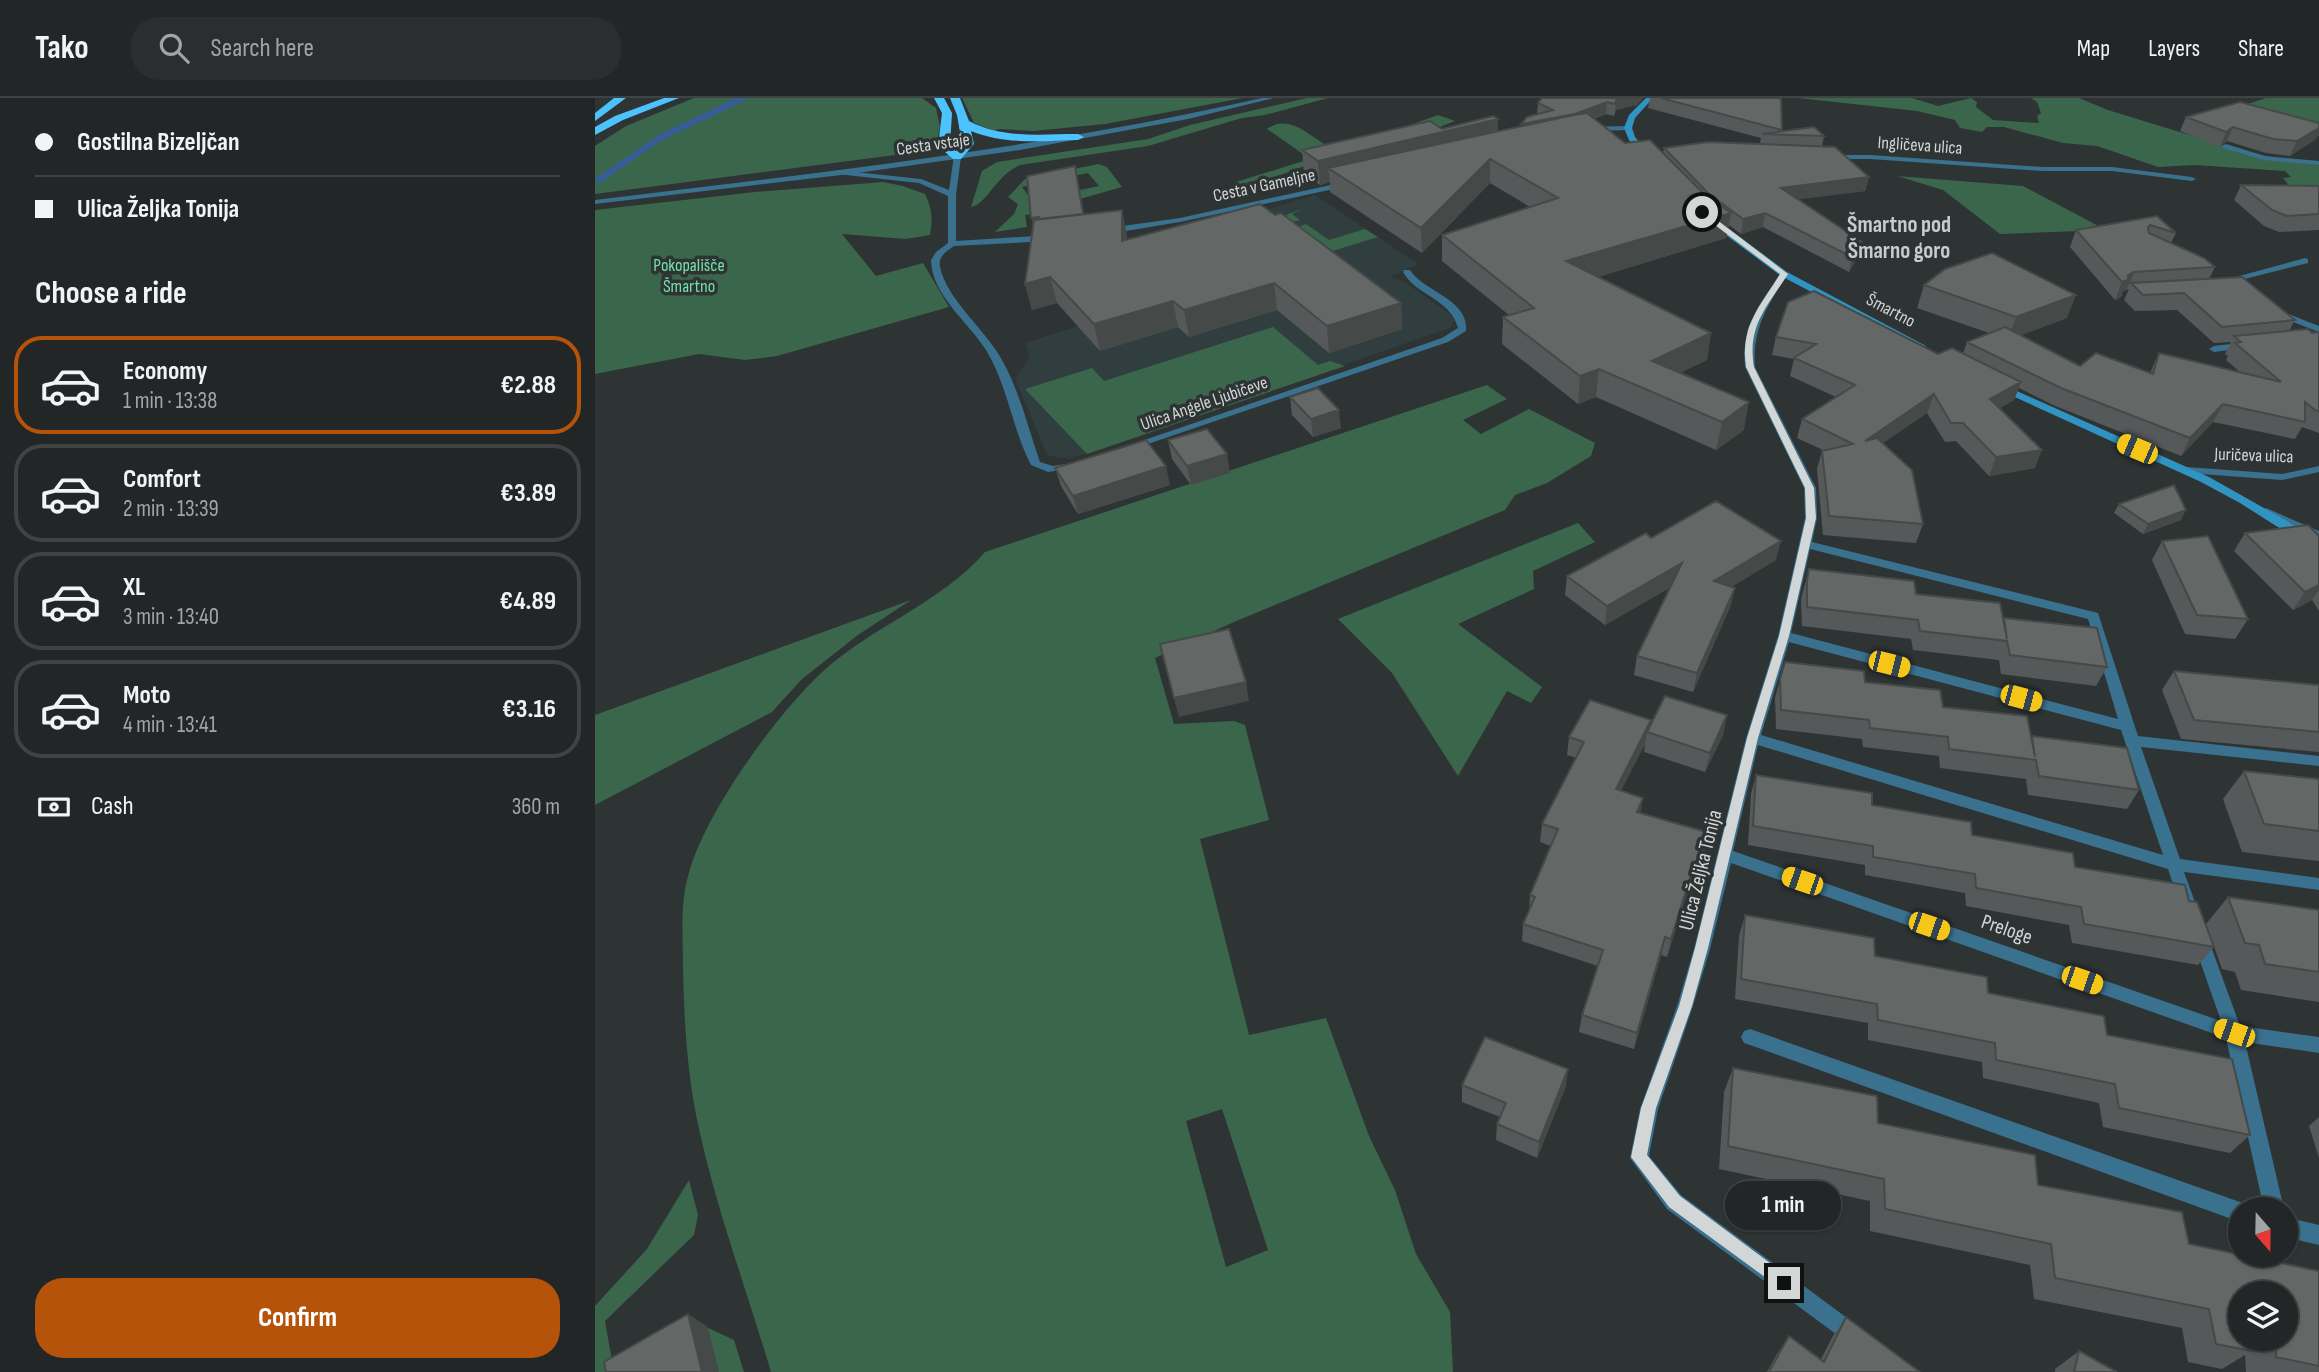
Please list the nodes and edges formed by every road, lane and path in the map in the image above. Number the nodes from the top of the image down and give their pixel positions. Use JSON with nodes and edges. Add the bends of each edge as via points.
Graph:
{"nodes":[{"id":1,"x":621,"y":98,"type":"edge"},
{"id":2,"x":674,"y":98,"type":"edge"},
{"id":3,"x":939,"y":98,"type":"edge"},
{"id":4,"x":955,"y":98,"type":"edge"},
{"id":5,"x":1271,"y":98,"type":"edge"},
{"id":6,"x":1650,"y":98,"type":"edge"},
{"id":7,"x":595,"y":118,"type":"edge"},
{"id":8,"x":964,"y":123,"type":"junction"},
{"id":9,"x":1628,"y":128,"type":"junction"},
{"id":10,"x":1576,"y":131,"type":"edge"},
{"id":11,"x":595,"y":132,"type":"edge"},
{"id":12,"x":1078,"y":137,"type":"junction"},
{"id":13,"x":2226,"y":146,"type":"edge"},
{"id":14,"x":1658,"y":153,"type":"edge"},
{"id":15,"x":1646,"y":154,"type":"junction"},
{"id":16,"x":957,"y":156,"type":"junction"},
{"id":17,"x":1817,"y":157,"type":"edge"},
{"id":18,"x":2319,"y":163,"type":"edge"},
{"id":19,"x":1657,"y":166,"type":"edge"},
{"id":20,"x":837,"y":172,"type":"junction"},
{"id":21,"x":2192,"y":179,"type":"dead end"},
{"id":22,"x":1361,"y":180,"type":"edge"},
{"id":23,"x":952,"y":195,"type":"junction"},
{"id":24,"x":595,"y":202,"type":"edge"},
{"id":25,"x":1702,"y":212,"type":"edge"},
{"id":26,"x":1093,"y":233,"type":"edge"},
{"id":27,"x":1054,"y":238,"type":"edge"},
{"id":28,"x":951,"y":244,"type":"junction"},
{"id":29,"x":2305,"y":261,"type":"dead end"},
{"id":30,"x":1407,"y":272,"type":"dead end"},
{"id":31,"x":1784,"y":274,"type":"junction"},
{"id":32,"x":2236,"y":288,"type":"edge"},
{"id":33,"x":2273,"y":311,"type":"edge"},
{"id":34,"x":2319,"y":329,"type":"edge"},
{"id":35,"x":2253,"y":345,"type":"edge"},
{"id":36,"x":2214,"y":349,"type":"dead end"},
{"id":37,"x":1934,"y":352,"type":"edge"},
{"id":38,"x":1990,"y":382,"type":"edge"},
{"id":39,"x":1122,"y":449,"type":"edge"},
{"id":40,"x":1083,"y":463,"type":"edge"},
{"id":41,"x":2319,"y":469,"type":"edge"},
{"id":42,"x":2187,"y":470,"type":"junction"},
{"id":43,"x":2261,"y":508,"type":"junction"},
{"id":44,"x":2319,"y":535,"type":"edge"},
{"id":45,"x":1806,"y":544,"type":"junction"},
{"id":46,"x":2319,"y":549,"type":"edge"},
{"id":47,"x":1784,"y":636,"type":"junction"},
{"id":48,"x":2127,"y":726,"type":"junction"},
{"id":49,"x":1753,"y":738,"type":"junction"},
{"id":50,"x":2133,"y":741,"type":"junction"},
{"id":51,"x":2319,"y":761,"type":"edge"},
{"id":52,"x":1726,"y":855,"type":"junction"},
{"id":53,"x":2173,"y":864,"type":"junction"},
{"id":54,"x":2319,"y":884,"type":"edge"},
{"id":55,"x":2234,"y":1033,"type":"junction"},
{"id":56,"x":1750,"y":1037,"type":"dead end"},
{"id":57,"x":2319,"y":1045,"type":"edge"},
{"id":58,"x":2271,"y":1197,"type":"edge"},
{"id":59,"x":2228,"y":1208,"type":"edge"},
{"id":60,"x":2298,"y":1230,"type":"edge"},
{"id":61,"x":2319,"y":1235,"type":"edge"},
{"id":62,"x":1871,"y":1348,"type":"edge"}],
"edges":[{"from":1,"to":7,"type":"highway"},
{"from":2,"to":11,"type":"highway"},
{"from":3,"to":16,"type":"highway","via":[[947,113],[944,146]]},
{"from":4,"to":8,"type":"highway"},
{"from":5,"to":12,"type":"street","name":"Cesta vstaje"},
{"from":6,"to":9,"type":"main road"},
{"from":8,"to":12,"type":"highway","via":[[999,136]]},
{"from":8,"to":16,"type":"highway","via":[[968,144]]},
{"from":9,"to":10,"type":"street"},
{"from":9,"to":15,"type":"main road"},
{"from":12,"to":16,"type":"street","name":"Cesta vstaje"},
{"from":13,"to":18,"type":"street","via":[[2264,159]]},
{"from":14,"to":15,"type":"street"},
{"from":15,"to":19,"type":"main road"},
{"from":16,"to":20,"type":"street","name":"Cesta vstaje"},
{"from":16,"to":23,"type":"street"},
{"from":17,"to":21,"type":"street","name":"Ingličeva ulica","via":[[2112,169]]},
{"from":20,"to":23,"type":"street","via":[[921,181]]},
{"from":20,"to":24,"type":"street","name":"Cesta vstaje"},
{"from":22,"to":26,"type":"street","name":"Cesta v Gameljne","via":[[1180,220]]},
{"from":23,"to":28,"type":"street"},
{"from":25,"to":31,"type":"main road","name":"Šmartno"},
{"from":27,"to":28,"type":"street"},
{"from":28,"to":40,"type":"street","via":[[939,252],[936,270],[991,349],[1035,463],[1051,469]]},
{"from":29,"to":32,"type":"street","via":[[2222,282]]},
{"from":30,"to":39,"type":"street","name":"Ulica Angele Ljubičeve","via":[[1462,317],[1464,329],[1445,340]]},
{"from":31,"to":37,"type":"main road","name":"Šmartno"},
{"from":31,"to":45,"type":"street","name":"Ulica Željka Tonija","via":[[1750,330],[1747,349],[1750,367],[1810,488]]},
{"from":33,"to":34,"type":"street"},
{"from":35,"to":36,"type":"street"},
{"from":38,"to":42,"type":"main road"},
{"from":41,"to":42,"type":"street","name":"Juričeva ulica","via":[[2282,477]]},
{"from":42,"to":43,"type":"main road"},
{"from":43,"to":44,"type":"street"},
{"from":43,"to":46,"type":"main road"},
{"from":45,"to":47,"type":"street","name":"Ulica Željka Tonija"},
{"from":45,"to":48,"type":"street","via":[[2094,616]]},
{"from":47,"to":48,"type":"street"},
{"from":47,"to":49,"type":"street","name":"Ulica Željka Tonija"},
{"from":48,"to":50,"type":"street"},
{"from":49,"to":52,"type":"street","name":"Ulica Željka Tonija"},
{"from":49,"to":53,"type":"street"},
{"from":50,"to":51,"type":"street"},
{"from":50,"to":53,"type":"street"},
{"from":52,"to":55,"type":"street","name":"Preloge"},
{"from":52,"to":62,"type":"street","name":"Ulica Željka Tonija","via":[[1685,1006],[1649,1108],[1639,1157],[1674,1202]]},
{"from":53,"to":54,"type":"street"},
{"from":53,"to":55,"type":"street"},
{"from":55,"to":57,"type":"street","name":"Preloge"},
{"from":55,"to":58,"type":"street"},
{"from":56,"to":59,"type":"street"},
{"from":60,"to":61,"type":"street"}]}
